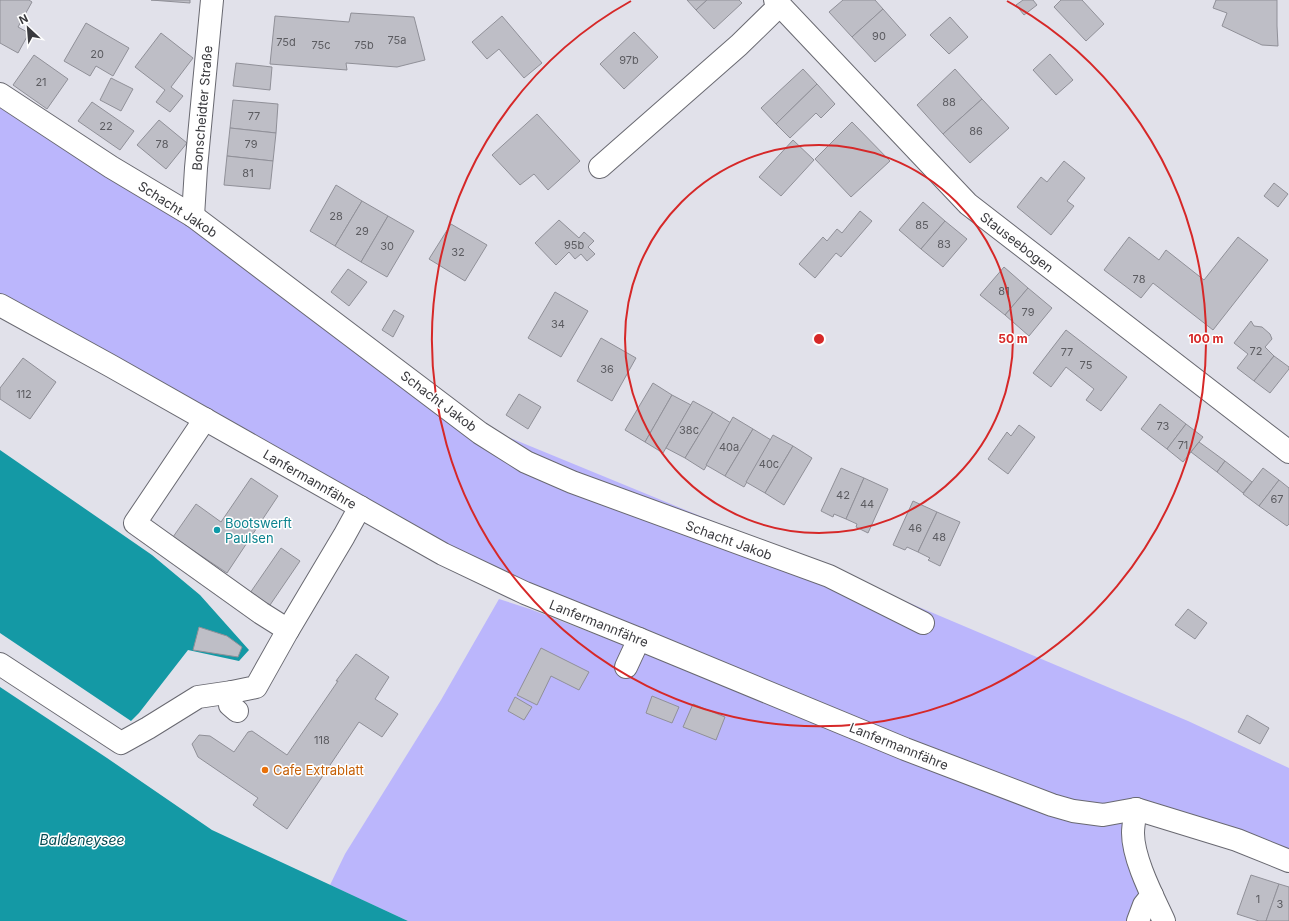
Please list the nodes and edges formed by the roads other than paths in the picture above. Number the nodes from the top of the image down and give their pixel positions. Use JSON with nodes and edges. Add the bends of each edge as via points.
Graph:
{"nodes":[{"id":1,"x":212,"y":0,"type":"edge"},
{"id":2,"x":777,"y":2,"type":"edge"},
{"id":3,"x":0,"y":94,"type":"edge"},
{"id":4,"x":600,"y":167,"type":"dead end"},
{"id":5,"x":192,"y":216,"type":"junction"},
{"id":6,"x":0,"y":305,"type":"edge"},
{"id":7,"x":205,"y":419,"type":"junction"},
{"id":8,"x":1289,"y":452,"type":"edge"},
{"id":9,"x":360,"y":507,"type":"junction"},
{"id":10,"x":923,"y":623,"type":"dead end"},
{"id":11,"x":288,"y":630,"type":"junction"},
{"id":12,"x":639,"y":639,"type":"junction"},
{"id":13,"x":0,"y":664,"type":"edge"},
{"id":14,"x":626,"y":667,"type":"dead end"},
{"id":15,"x":1136,"y":809,"type":"junction"},
{"id":16,"x":1289,"y":861,"type":"edge"},
{"id":17,"x":1152,"y":895,"type":"junction"},
{"id":18,"x":1138,"y":921,"type":"edge"},
{"id":19,"x":1164,"y":921,"type":"edge"}],
"edges":[{"from":1,"to":5,"type":"street","name":"Bonscheidter Straße"},
{"from":2,"to":4,"type":"street","via":[[739,45]]},
{"from":2,"to":8,"type":"street","name":"Stauseebogen","via":[[968,204]]},
{"from":3,"to":5,"type":"street","name":"Schacht Jakob","via":[[111,167]]},
{"from":5,"to":10,"type":"street","name":"Schacht Jakob","via":[[480,432],[526,462],[572,482],[829,576]]},
{"from":6,"to":7,"type":"street","name":"Lanfermannfähre"},
{"from":7,"to":9,"type":"street","name":"Lanfermannfähre"},
{"from":7,"to":11,"type":"street","via":[[130,529]]},
{"from":9,"to":11,"type":"street"},
{"from":9,"to":12,"type":"street","name":"Lanfermannfähre","via":[[443,554],[525,593]]},
{"from":11,"to":13,"type":"street","via":[[256,687],[234,702],[198,697],[120,743]]},
{"from":12,"to":14,"type":"street"},
{"from":12,"to":15,"type":"street","name":"Lanfermannfähre","via":[[905,749],[1052,805],[1103,815]]},
{"from":15,"to":16,"type":"street","name":"Lanfermannfähre","via":[[1237,840]]},
{"from":15,"to":17,"type":"street","via":[[1134,841]]},
{"from":17,"to":18,"type":"street","via":[[1144,905]]},
{"from":17,"to":19,"type":"street"}]}
